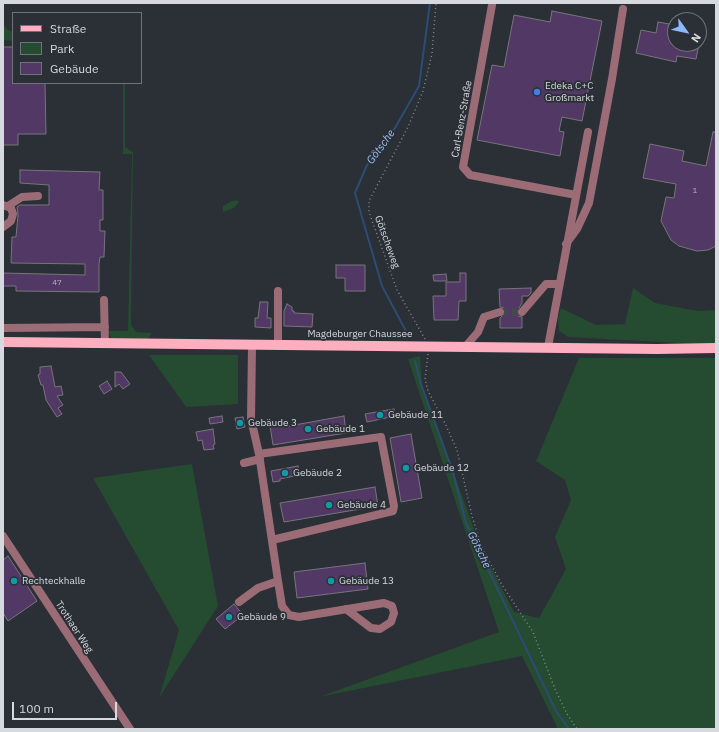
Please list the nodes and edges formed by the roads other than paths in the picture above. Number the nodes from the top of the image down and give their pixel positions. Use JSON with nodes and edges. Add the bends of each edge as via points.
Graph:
{"nodes":[{"id":1,"x":492,"y":5,"type":"dead end"},
{"id":2,"x":623,"y":9,"type":"dead end"},
{"id":3,"x":588,"y":132,"type":"dead end"},
{"id":4,"x":576,"y":195,"type":"junction"},
{"id":5,"x":38,"y":196,"type":"dead end"},
{"id":6,"x":6,"y":205,"type":"edge"},
{"id":7,"x":3,"y":227,"type":"edge"},
{"id":8,"x":566,"y":244,"type":"junction"},
{"id":9,"x":559,"y":284,"type":"junction"},
{"id":10,"x":278,"y":291,"type":"dead end"},
{"id":11,"x":104,"y":300,"type":"dead end"},
{"id":12,"x":500,"y":312,"type":"tunnel mouth"},
{"id":13,"x":522,"y":312,"type":"dead end"},
{"id":14,"x":105,"y":327,"type":"junction"},
{"id":15,"x":3,"y":328,"type":"edge"},
{"id":16,"x":3,"y":342,"type":"edge"},
{"id":17,"x":105,"y":344,"type":"junction"},
{"id":18,"x":252,"y":346,"type":"junction"},
{"id":19,"x":278,"y":346,"type":"junction"},
{"id":20,"x":465,"y":347,"type":"junction"},
{"id":21,"x":548,"y":347,"type":"junction"},
{"id":22,"x":716,"y":348,"type":"edge"},
{"id":23,"x":259,"y":456,"type":"junction"},
{"id":24,"x":244,"y":463,"type":"dead end"},
{"id":25,"x":3,"y":536,"type":"edge"},
{"id":26,"x":272,"y":540,"type":"junction"},
{"id":27,"x":278,"y":581,"type":"junction"},
{"id":28,"x":239,"y":602,"type":"dead end"},
{"id":29,"x":346,"y":609,"type":"junction"},
{"id":30,"x":130,"y":729,"type":"edge"}],
"edges":[{"from":1,"to":4,"type":"street","name":"Carl-Benz-Straße","via":[[463,167],[470,175]]},
{"from":2,"to":8,"type":"street","via":[[589,203],[577,229]]},
{"from":3,"to":4,"type":"street"},
{"from":4,"to":8,"type":"street"},
{"from":5,"to":6,"type":"street","via":[[22,197]]},
{"from":6,"to":7,"type":"street","via":[[13,211],[13,218]]},
{"from":8,"to":9,"type":"street"},
{"from":9,"to":13,"type":"street","via":[[546,284]]},
{"from":9,"to":21,"type":"street"},
{"from":10,"to":19,"type":"street"},
{"from":11,"to":14,"type":"street"},
{"from":12,"to":20,"type":"street","via":[[484,317],[478,332]]},
{"from":14,"to":15,"type":"street"},
{"from":14,"to":17,"type":"street"},
{"from":16,"to":17,"type":"main road","name":"Magdeburger Chaussee"},
{"from":17,"to":18,"type":"main road","name":"Magdeburger Chaussee"},
{"from":18,"to":19,"type":"main road","name":"Magdeburger Chaussee"},
{"from":18,"to":23,"type":"street","via":[[251,420]]},
{"from":19,"to":20,"type":"main road","name":"Magdeburger Chaussee","via":[[428,350]]},
{"from":20,"to":21,"type":"main road","name":"Magdeburger Chaussee"},
{"from":21,"to":22,"type":"main road","name":"Magdeburger Chaussee"},
{"from":23,"to":24,"type":"street"},
{"from":23,"to":26,"type":"street"},
{"from":23,"to":26,"type":"street","via":[[381,437],[394,506],[392,511]]},
{"from":25,"to":30,"type":"street","name":"Trothaer Weg"},
{"from":26,"to":27,"type":"street"},
{"from":27,"to":28,"type":"street","via":[[258,588]]},
{"from":27,"to":29,"type":"street","via":[[282,606],[289,615],[299,617]]},
{"from":29,"to":29,"type":"street","via":[[384,602],[392,606],[394,613],[391,622],[380,629],[371,628]]}]}
